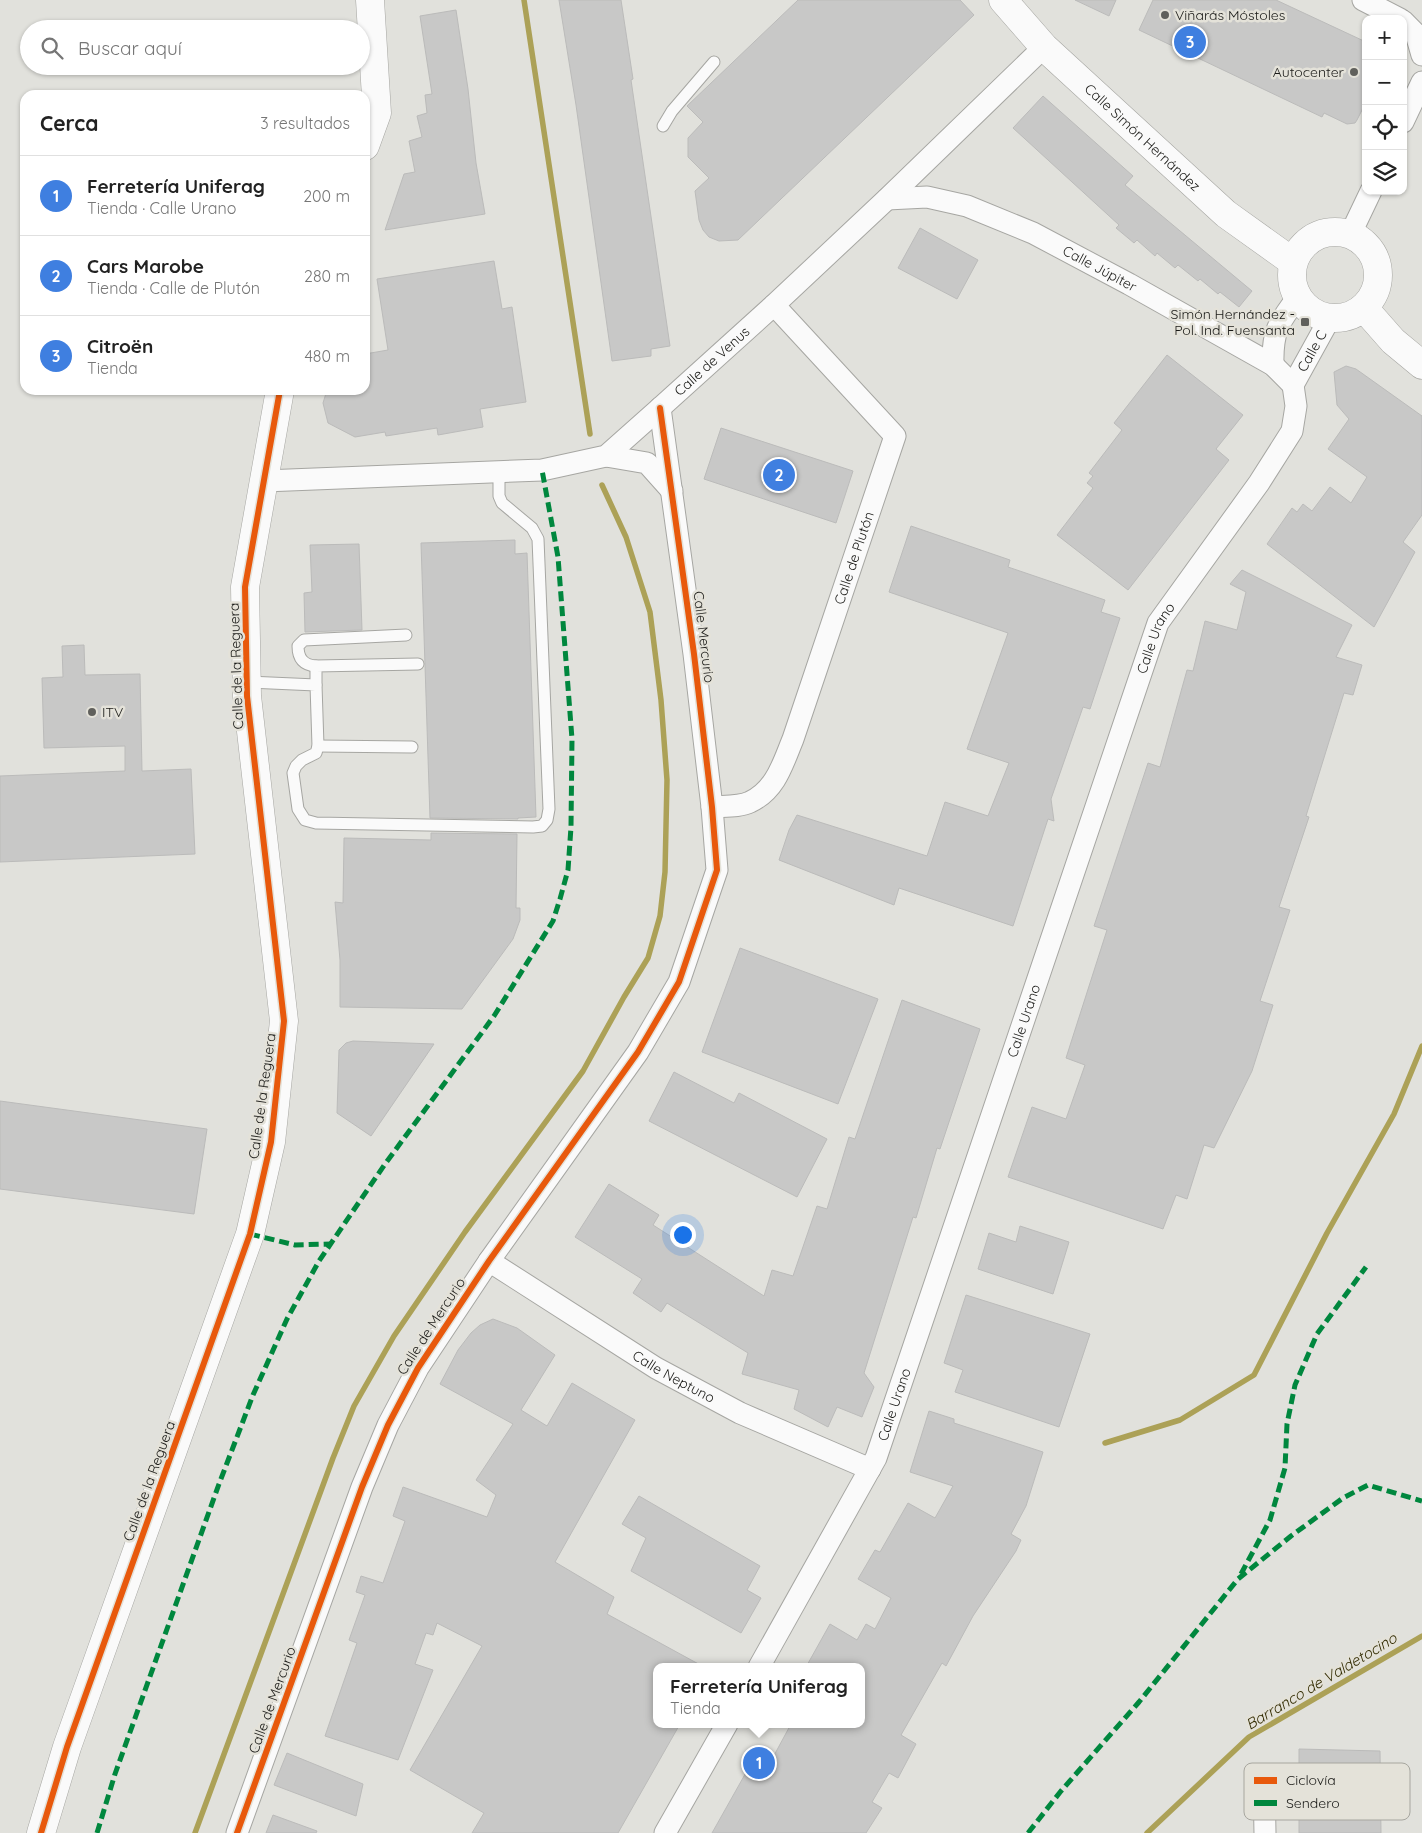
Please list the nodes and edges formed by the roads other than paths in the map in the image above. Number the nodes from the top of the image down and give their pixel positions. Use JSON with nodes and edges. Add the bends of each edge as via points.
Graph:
{"nodes":[{"id":1,"x":370,"y":0,"type":"edge"},
{"id":2,"x":1003,"y":0,"type":"edge"},
{"id":3,"x":1363,"y":0,"type":"edge"},
{"id":4,"x":1393,"y":15,"type":"edge"},
{"id":5,"x":1422,"y":18,"type":"edge"},
{"id":6,"x":1407,"y":19,"type":"edge"},
{"id":7,"x":1407,"y":26,"type":"edge"},
{"id":8,"x":1044,"y":47,"type":"junction"},
{"id":9,"x":1422,"y":55,"type":"edge"},
{"id":10,"x":714,"y":62,"type":"dead end"},
{"id":11,"x":1422,"y":82,"type":"edge"},
{"id":12,"x":1407,"y":114,"type":"edge"},
{"id":13,"x":663,"y":126,"type":"dead end"},
{"id":14,"x":370,"y":132,"type":"edge"},
{"id":15,"x":1369,"y":195,"type":"edge"},
{"id":16,"x":886,"y":199,"type":"junction"},
{"id":17,"x":1350,"y":234,"type":"junction"},
{"id":18,"x":1293,"y":262,"type":"junction"},
{"id":19,"x":1298,"y":297,"type":"junction"},
{"id":20,"x":774,"y":304,"type":"junction"},
{"id":21,"x":1364,"y":308,"type":"junction"},
{"id":22,"x":1330,"y":318,"type":"junction"},
{"id":23,"x":1273,"y":365,"type":"junction"},
{"id":24,"x":1422,"y":365,"type":"edge"},
{"id":25,"x":1293,"y":385,"type":"junction"},
{"id":26,"x":279,"y":395,"type":"edge"},
{"id":27,"x":660,"y":408,"type":"junction"},
{"id":28,"x":606,"y":456,"type":"junction"},
{"id":29,"x":498,"y":472,"type":"junction"},
{"id":30,"x":264,"y":481,"type":"junction"},
{"id":31,"x":672,"y":491,"type":"junction"},
{"id":32,"x":406,"y":635,"type":"dead end"},
{"id":33,"x":418,"y":664,"type":"dead end"},
{"id":34,"x":316,"y":666,"type":"junction"},
{"id":35,"x":246,"y":682,"type":"junction"},
{"id":36,"x":316,"y":685,"type":"junction"},
{"id":37,"x":318,"y":746,"type":"junction"},
{"id":38,"x":412,"y":747,"type":"dead end"},
{"id":39,"x":712,"y":807,"type":"junction"},
{"id":40,"x":717,"y":870,"type":"joint"},
{"id":41,"x":489,"y":1260,"type":"junction"},
{"id":42,"x":870,"y":1469,"type":"junction"},
{"id":43,"x":761,"y":1663,"type":"edge"},
{"id":44,"x":724,"y":1728,"type":"edge"},
{"id":45,"x":1265,"y":1820,"type":"edge"},
{"id":46,"x":41,"y":1833,"type":"edge"},
{"id":47,"x":237,"y":1833,"type":"edge"},
{"id":48,"x":666,"y":1833,"type":"edge"},
{"id":49,"x":1265,"y":1833,"type":"edge"}],
"edges":[{"from":1,"to":14,"type":"street","via":[[377,113]]},
{"from":2,"to":8,"type":"street","name":"Calle Simón Hernández"},
{"from":3,"to":4,"type":"street"},
{"from":5,"to":6,"type":"street"},
{"from":7,"to":9,"type":"street","via":[[1416,34]]},
{"from":8,"to":16,"type":"street","name":"Calle de Venus"},
{"from":8,"to":18,"type":"street","name":"Calle Simón Hernández","via":[[1226,214]]},
{"from":10,"to":13,"type":"lane"},
{"from":11,"to":12,"type":"street"},
{"from":15,"to":17,"type":"street"},
{"from":16,"to":20,"type":"street","name":"Calle de Venus"},
{"from":16,"to":23,"type":"street","name":"Calle Júpiter","via":[[927,197],[967,206],[1033,234]]},
{"from":17,"to":18,"type":"street","via":[[1327,232],[1316,236],[1298,251]]},
{"from":17,"to":21,"type":"street","via":[[1363,242],[1378,267],[1378,282]]},
{"from":18,"to":19,"type":"street","via":[[1292,280]]},
{"from":19,"to":22,"type":"street","via":[[1317,315]]},
{"from":19,"to":23,"type":"street","via":[[1276,330]]},
{"from":20,"to":27,"type":"street","name":"Calle de Venus"},
{"from":20,"to":39,"type":"street","name":"Calle de Plutón","via":[[894,436],[781,769],[773,784],[750,802]]},
{"from":21,"to":22,"type":"street","via":[[1342,318]]},
{"from":21,"to":24,"type":"street","via":[[1393,341]]},
{"from":22,"to":25,"type":"street","name":"Calle C"},
{"from":23,"to":25,"type":"street","name":"Calle Júpiter"},
{"from":25,"to":42,"type":"street","name":"Calle Urano","via":[[1296,406],[1292,431],[1259,483],[1158,623]]},
{"from":26,"to":30,"type":"street","name":"Calle de la Reguera"},
{"from":27,"to":28,"type":"street","name":"Calle de Venus"},
{"from":27,"to":31,"type":"street","name":"Calle Mercurio"},
{"from":28,"to":29,"type":"street","name":"Calle de Venus","via":[[542,470]]},
{"from":28,"to":31,"type":"street","via":[[647,463]]},
{"from":29,"to":30,"type":"street","name":"Calle de Venus"},
{"from":29,"to":37,"type":"lane","via":[[502,503],[532,528],[538,539],[547,820],[542,826],[533,827],[311,822],[298,809],[293,773],[302,760],[316,753]]},
{"from":30,"to":35,"type":"street","name":"Calle de la Reguera","via":[[245,587]]},
{"from":31,"to":39,"type":"street","name":"Calle Mercurio"},
{"from":32,"to":34,"type":"lane","via":[[304,640],[298,646],[298,655],[304,662]]},
{"from":33,"to":34,"type":"lane"},
{"from":34,"to":36,"type":"lane"},
{"from":35,"to":36,"type":"lane"},
{"from":35,"to":46,"type":"street","name":"Calle de la Reguera","via":[[284,1021],[271,1142],[250,1234],[67,1746]]},
{"from":36,"to":37,"type":"lane"},
{"from":37,"to":38,"type":"lane"},
{"from":39,"to":40,"type":"street","name":"Calle Mercurio"},
{"from":40,"to":41,"type":"street","name":"Calle de Mercurio","via":[[679,982],[643,1044]]},
{"from":41,"to":42,"type":"street","name":"Calle Neptuno","via":[[656,1368],[740,1413]]},
{"from":41,"to":47,"type":"street","name":"Calle de Mercurio","via":[[418,1368],[388,1425],[362,1487]]},
{"from":42,"to":43,"type":"street","name":"Calle Urano"},
{"from":44,"to":48,"type":"street"},
{"from":45,"to":49,"type":"street"}]}
